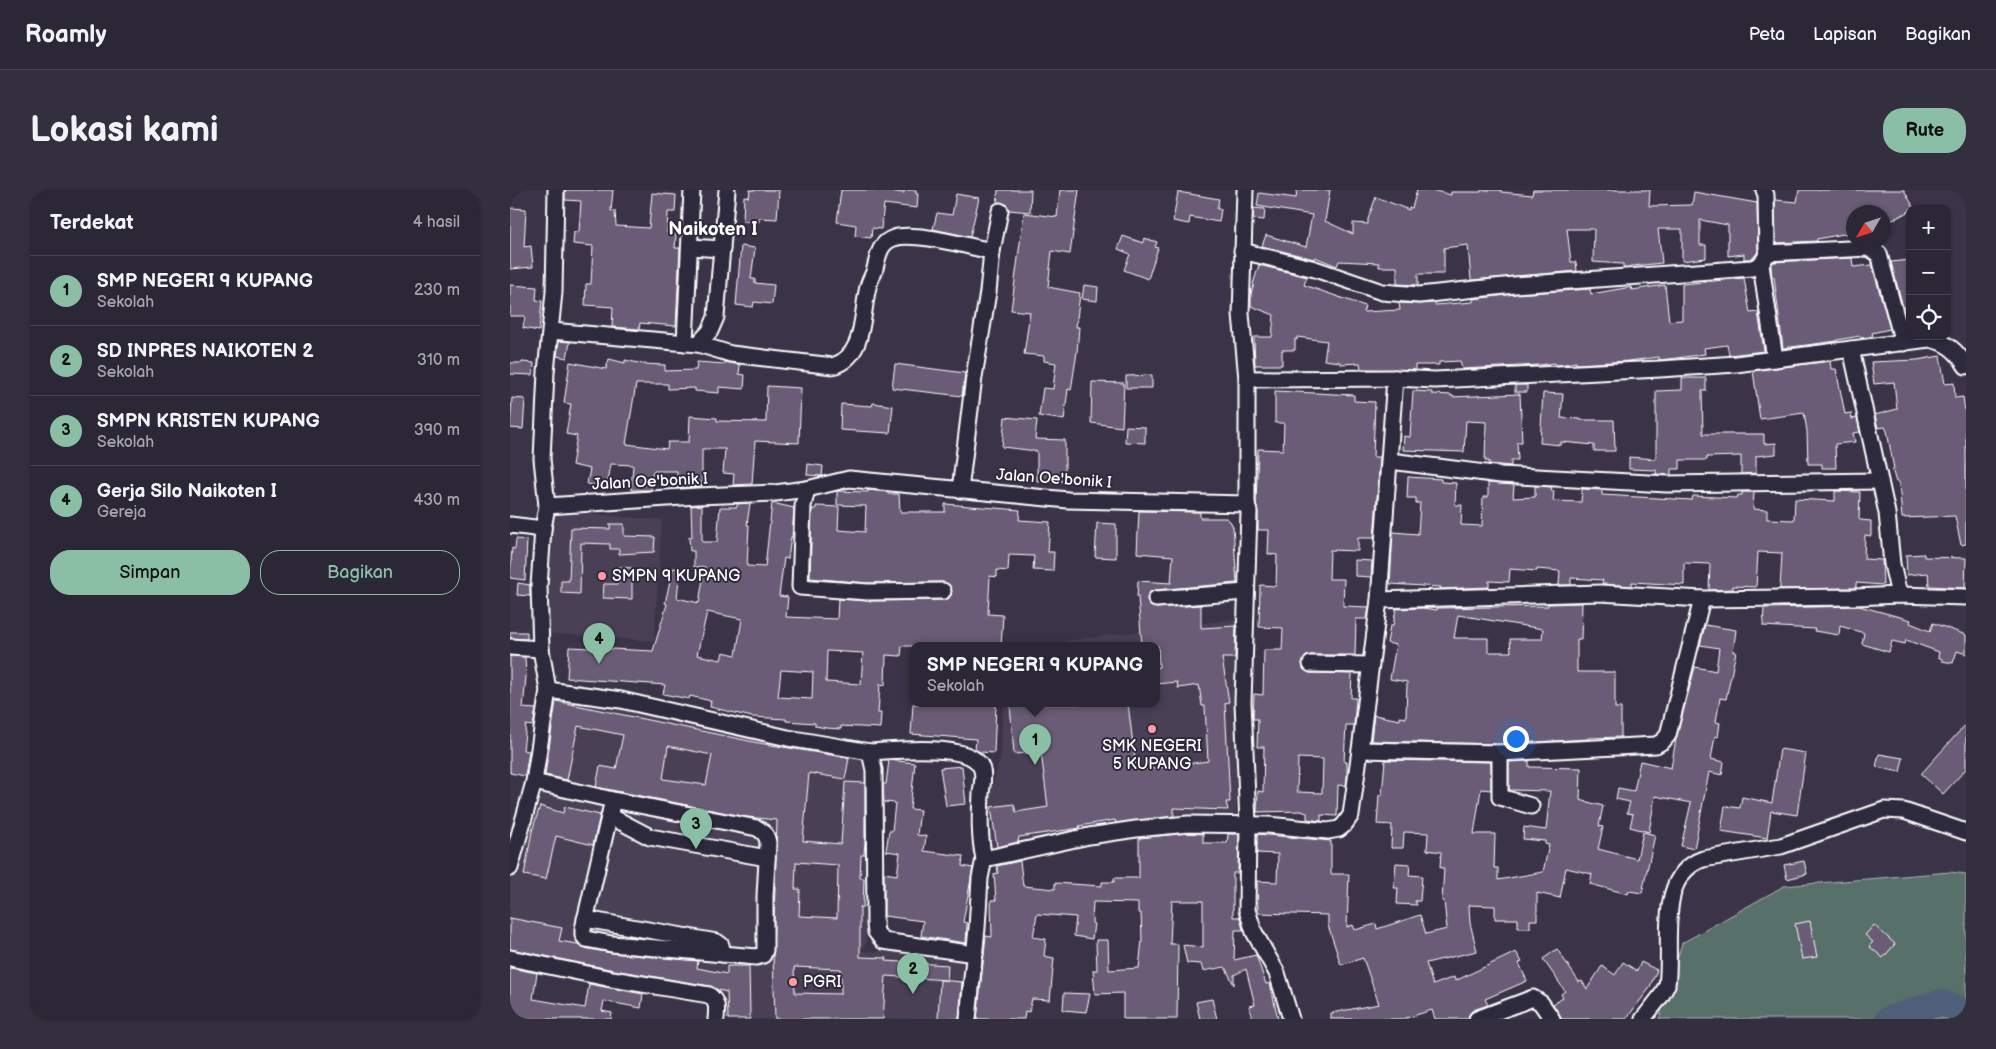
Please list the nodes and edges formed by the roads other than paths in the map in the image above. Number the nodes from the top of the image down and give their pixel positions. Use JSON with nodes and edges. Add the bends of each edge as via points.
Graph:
{"nodes":[{"id":1,"x":556,"y":190,"type":"edge"},
{"id":2,"x":692,"y":190,"type":"edge"},
{"id":3,"x":727,"y":190,"type":"edge"},
{"id":4,"x":1245,"y":190,"type":"edge"},
{"id":5,"x":1764,"y":190,"type":"edge"},
{"id":6,"x":1000,"y":211,"type":"dead end"},
{"id":7,"x":690,"y":247,"type":"junction"},
{"id":8,"x":722,"y":249,"type":"junction"},
{"id":9,"x":992,"y":251,"type":"junction"},
{"id":10,"x":1242,"y":251,"type":"junction"},
{"id":11,"x":1764,"y":259,"type":"junction"},
{"id":12,"x":551,"y":331,"type":"junction"},
{"id":13,"x":1903,"y":343,"type":"junction"},
{"id":14,"x":692,"y":344,"type":"junction"},
{"id":15,"x":1851,"y":349,"type":"junction"},
{"id":16,"x":1775,"y":359,"type":"junction"},
{"id":17,"x":1966,"y":366,"type":"edge"},
{"id":18,"x":1395,"y":378,"type":"junction"},
{"id":19,"x":1247,"y":379,"type":"junction"},
{"id":20,"x":1390,"y":461,"type":"junction"},
{"id":21,"x":1880,"y":482,"type":"junction"},
{"id":22,"x":807,"y":489,"type":"junction"},
{"id":23,"x":960,"y":490,"type":"junction"},
{"id":24,"x":1247,"y":504,"type":"junction"},
{"id":25,"x":547,"y":506,"type":"junction"},
{"id":26,"x":510,"y":525,"type":"edge"},
{"id":27,"x":543,"y":529,"type":"junction"},
{"id":28,"x":943,"y":591,"type":"dead end"},
{"id":29,"x":1246,"y":592,"type":"junction"},
{"id":30,"x":1898,"y":595,"type":"junction"},
{"id":31,"x":1966,"y":597,"type":"edge"},
{"id":32,"x":1156,"y":599,"type":"dead end"},
{"id":33,"x":1702,"y":599,"type":"junction"},
{"id":34,"x":1379,"y":600,"type":"junction"},
{"id":35,"x":510,"y":647,"type":"edge"},
{"id":36,"x":542,"y":649,"type":"junction"},
{"id":37,"x":1311,"y":664,"type":"dead end"},
{"id":38,"x":1370,"y":665,"type":"junction"},
{"id":39,"x":548,"y":690,"type":"junction"},
{"id":40,"x":1360,"y":750,"type":"junction"},
{"id":41,"x":870,"y":752,"type":"junction"},
{"id":42,"x":1500,"y":753,"type":"junction"},
{"id":43,"x":534,"y":782,"type":"junction"},
{"id":44,"x":613,"y":800,"type":"junction"},
{"id":45,"x":1531,"y":806,"type":"dead end"},
{"id":46,"x":610,"y":816,"type":"junction"},
{"id":47,"x":1248,"y":824,"type":"junction"},
{"id":48,"x":1966,"y":832,"type":"edge"},
{"id":49,"x":767,"y":858,"type":"junction"},
{"id":50,"x":984,"y":859,"type":"junction"},
{"id":51,"x":510,"y":868,"type":"edge"},
{"id":52,"x":974,"y":954,"type":"junction"},
{"id":53,"x":510,"y":958,"type":"edge"},
{"id":54,"x":716,"y":1019,"type":"edge"},
{"id":55,"x":968,"y":1019,"type":"edge"},
{"id":56,"x":1292,"y":1019,"type":"edge"},
{"id":57,"x":1477,"y":1019,"type":"edge"},
{"id":58,"x":1552,"y":1019,"type":"edge"},
{"id":59,"x":1643,"y":1019,"type":"edge"}],
"edges":[{"from":1,"to":12,"type":"street"},
{"from":2,"to":7,"type":"street"},
{"from":3,"to":8,"type":"street"},
{"from":4,"to":10,"type":"street"},
{"from":5,"to":11,"type":"street"},
{"from":6,"to":9,"type":"street"},
{"from":7,"to":8,"type":"street"},
{"from":7,"to":14,"type":"street"},
{"from":8,"to":14,"type":"street","via":[[716,317],[710,331]]},
{"from":9,"to":14,"type":"street","via":[[904,236],[886,241],[881,246],[868,286],[857,343],[852,354],[840,364],[762,359]]},
{"from":9,"to":23,"type":"street"},
{"from":10,"to":11,"type":"street","via":[[1315,269],[1382,292],[1419,295],[1514,285],[1736,270],[1752,268]]},
{"from":10,"to":19,"type":"street","via":[[1241,314]]},
{"from":11,"to":13,"type":"street","via":[[1869,248],[1878,252]]},
{"from":11,"to":16,"type":"street"},
{"from":12,"to":14,"type":"street"},
{"from":12,"to":25,"type":"street","via":[[542,459]]},
{"from":13,"to":15,"type":"street"},
{"from":13,"to":17,"type":"street","via":[[1929,340],[1945,344],[1960,356]]},
{"from":15,"to":16,"type":"street"},
{"from":15,"to":21,"type":"street"},
{"from":16,"to":18,"type":"street","via":[[1485,378]]},
{"from":18,"to":19,"type":"street"},
{"from":18,"to":20,"type":"street"},
{"from":19,"to":24,"type":"street"},
{"from":20,"to":21,"type":"street","via":[[1501,476],[1666,484]]},
{"from":20,"to":34,"type":"street"},
{"from":21,"to":30,"type":"street"},
{"from":22,"to":23,"type":"street","name":"Jalan Oe'bonik I","via":[[849,479]]},
{"from":22,"to":25,"type":"street","name":"Jalan Oe'bonik I","via":[[775,494]]},
{"from":22,"to":28,"type":"street","via":[[803,506],[800,587],[868,592]]},
{"from":23,"to":24,"type":"street","name":"Jalan Oe'bonik I","via":[[1068,500]]},
{"from":24,"to":29,"type":"street"},
{"from":25,"to":27,"type":"street"},
{"from":26,"to":27,"type":"street"},
{"from":27,"to":36,"type":"street","via":[[539,586]]},
{"from":29,"to":32,"type":"street"},
{"from":29,"to":47,"type":"street","via":[[1243,702]]},
{"from":30,"to":31,"type":"street"},
{"from":30,"to":33,"type":"street"},
{"from":33,"to":34,"type":"street","via":[[1600,593]]},
{"from":33,"to":42,"type":"street","via":[[1668,734],[1663,741],[1637,747]]},
{"from":34,"to":38,"type":"street"},
{"from":35,"to":36,"type":"street"},
{"from":36,"to":39,"type":"street"},
{"from":37,"to":38,"type":"street"},
{"from":38,"to":40,"type":"street"},
{"from":39,"to":41,"type":"street","via":[[621,700],[788,738]]},
{"from":39,"to":43,"type":"street"},
{"from":40,"to":42,"type":"street"},
{"from":40,"to":47,"type":"street","via":[[1351,816],[1339,829],[1328,831]]},
{"from":41,"to":50,"type":"street","via":[[941,750],[970,755],[975,759],[982,771],[979,824]]},
{"from":41,"to":52,"type":"street","via":[[874,770],[875,924],[878,936],[883,941]]},
{"from":42,"to":45,"type":"street","via":[[1500,797]]},
{"from":43,"to":44,"type":"street"},
{"from":43,"to":51,"type":"street"},
{"from":44,"to":46,"type":"street"},
{"from":44,"to":49,"type":"street","via":[[757,828],[768,838]]},
{"from":46,"to":49,"type":"street","via":[[650,837]]},
{"from":46,"to":49,"type":"street","via":[[585,919],[583,932],[586,939],[760,957],[765,953]]},
{"from":47,"to":50,"type":"street","via":[[1188,824],[1136,829]]},
{"from":47,"to":56,"type":"street","via":[[1248,917],[1277,973]]},
{"from":48,"to":59,"type":"street","via":[[1904,811],[1884,810],[1781,846],[1694,862],[1680,877],[1670,899],[1667,985]]},
{"from":50,"to":52,"type":"street"},
{"from":52,"to":55,"type":"street"},
{"from":53,"to":54,"type":"street","via":[[709,995],[717,1005]]},
{"from":57,"to":58,"type":"street","via":[[1533,998],[1541,1003]]}]}
